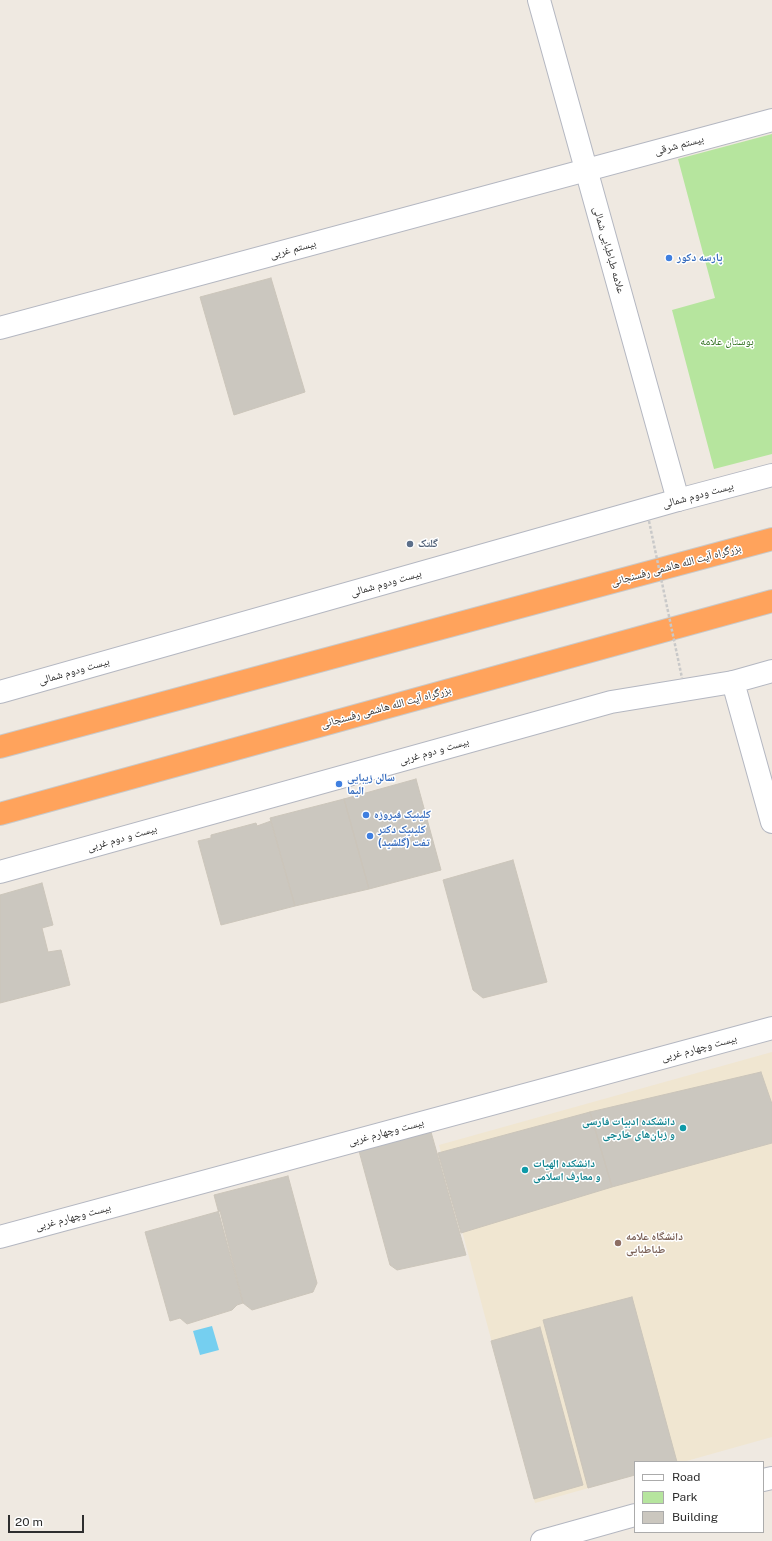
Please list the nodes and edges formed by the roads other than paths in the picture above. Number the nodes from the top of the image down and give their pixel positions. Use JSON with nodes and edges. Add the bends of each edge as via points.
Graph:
{"nodes":[{"id":1,"x":539,"y":0,"type":"edge"},
{"id":2,"x":772,"y":120,"type":"edge"},
{"id":3,"x":586,"y":170,"type":"junction"},
{"id":4,"x":0,"y":328,"type":"edge"},
{"id":5,"x":772,"y":475,"type":"edge"},
{"id":6,"x":678,"y":500,"type":"junction"},
{"id":7,"x":772,"y":539,"type":"edge"},
{"id":8,"x":772,"y":601,"type":"edge"},
{"id":9,"x":772,"y":672,"type":"edge"},
{"id":10,"x":733,"y":682,"type":"junction"},
{"id":11,"x":0,"y":692,"type":"edge"},
{"id":12,"x":0,"y":747,"type":"edge"},
{"id":13,"x":0,"y":814,"type":"edge"},
{"id":14,"x":772,"y":822,"type":"edge"},
{"id":15,"x":0,"y":872,"type":"edge"},
{"id":16,"x":772,"y":1028,"type":"edge"},
{"id":17,"x":0,"y":1237,"type":"edge"},
{"id":18,"x":634,"y":1515,"type":"edge"},
{"id":19,"x":542,"y":1541,"type":"edge"}],
"edges":[{"from":1,"to":3,"type":"street","name":"علامه طباطبایی شمالی"},
{"from":2,"to":3,"type":"street","name":"بیستم شرقی"},
{"from":3,"to":4,"type":"street","name":"بیستم غربی"},
{"from":3,"to":6,"type":"street","name":"علامه طباطبایی شمالی"},
{"from":5,"to":6,"type":"street","name":"بیست ودوم شمالی"},
{"from":6,"to":11,"type":"street","name":"بیست ودوم شمالی"},
{"from":7,"to":12,"type":"highway","name":"بزرگراه آیت الله هاشمی رفسنجانی"},
{"from":8,"to":13,"type":"highway","name":"بزرگراه آیت الله هاشمی رفسنجانی"},
{"from":9,"to":10,"type":"street","name":"بیست و دوم غربی"},
{"from":10,"to":14,"type":"street"},
{"from":10,"to":15,"type":"street","name":"بیست و دوم غربی","via":[[611,702]]},
{"from":16,"to":17,"type":"street","name":"بیست وچهارم غربی"},
{"from":18,"to":19,"type":"street"}]}
